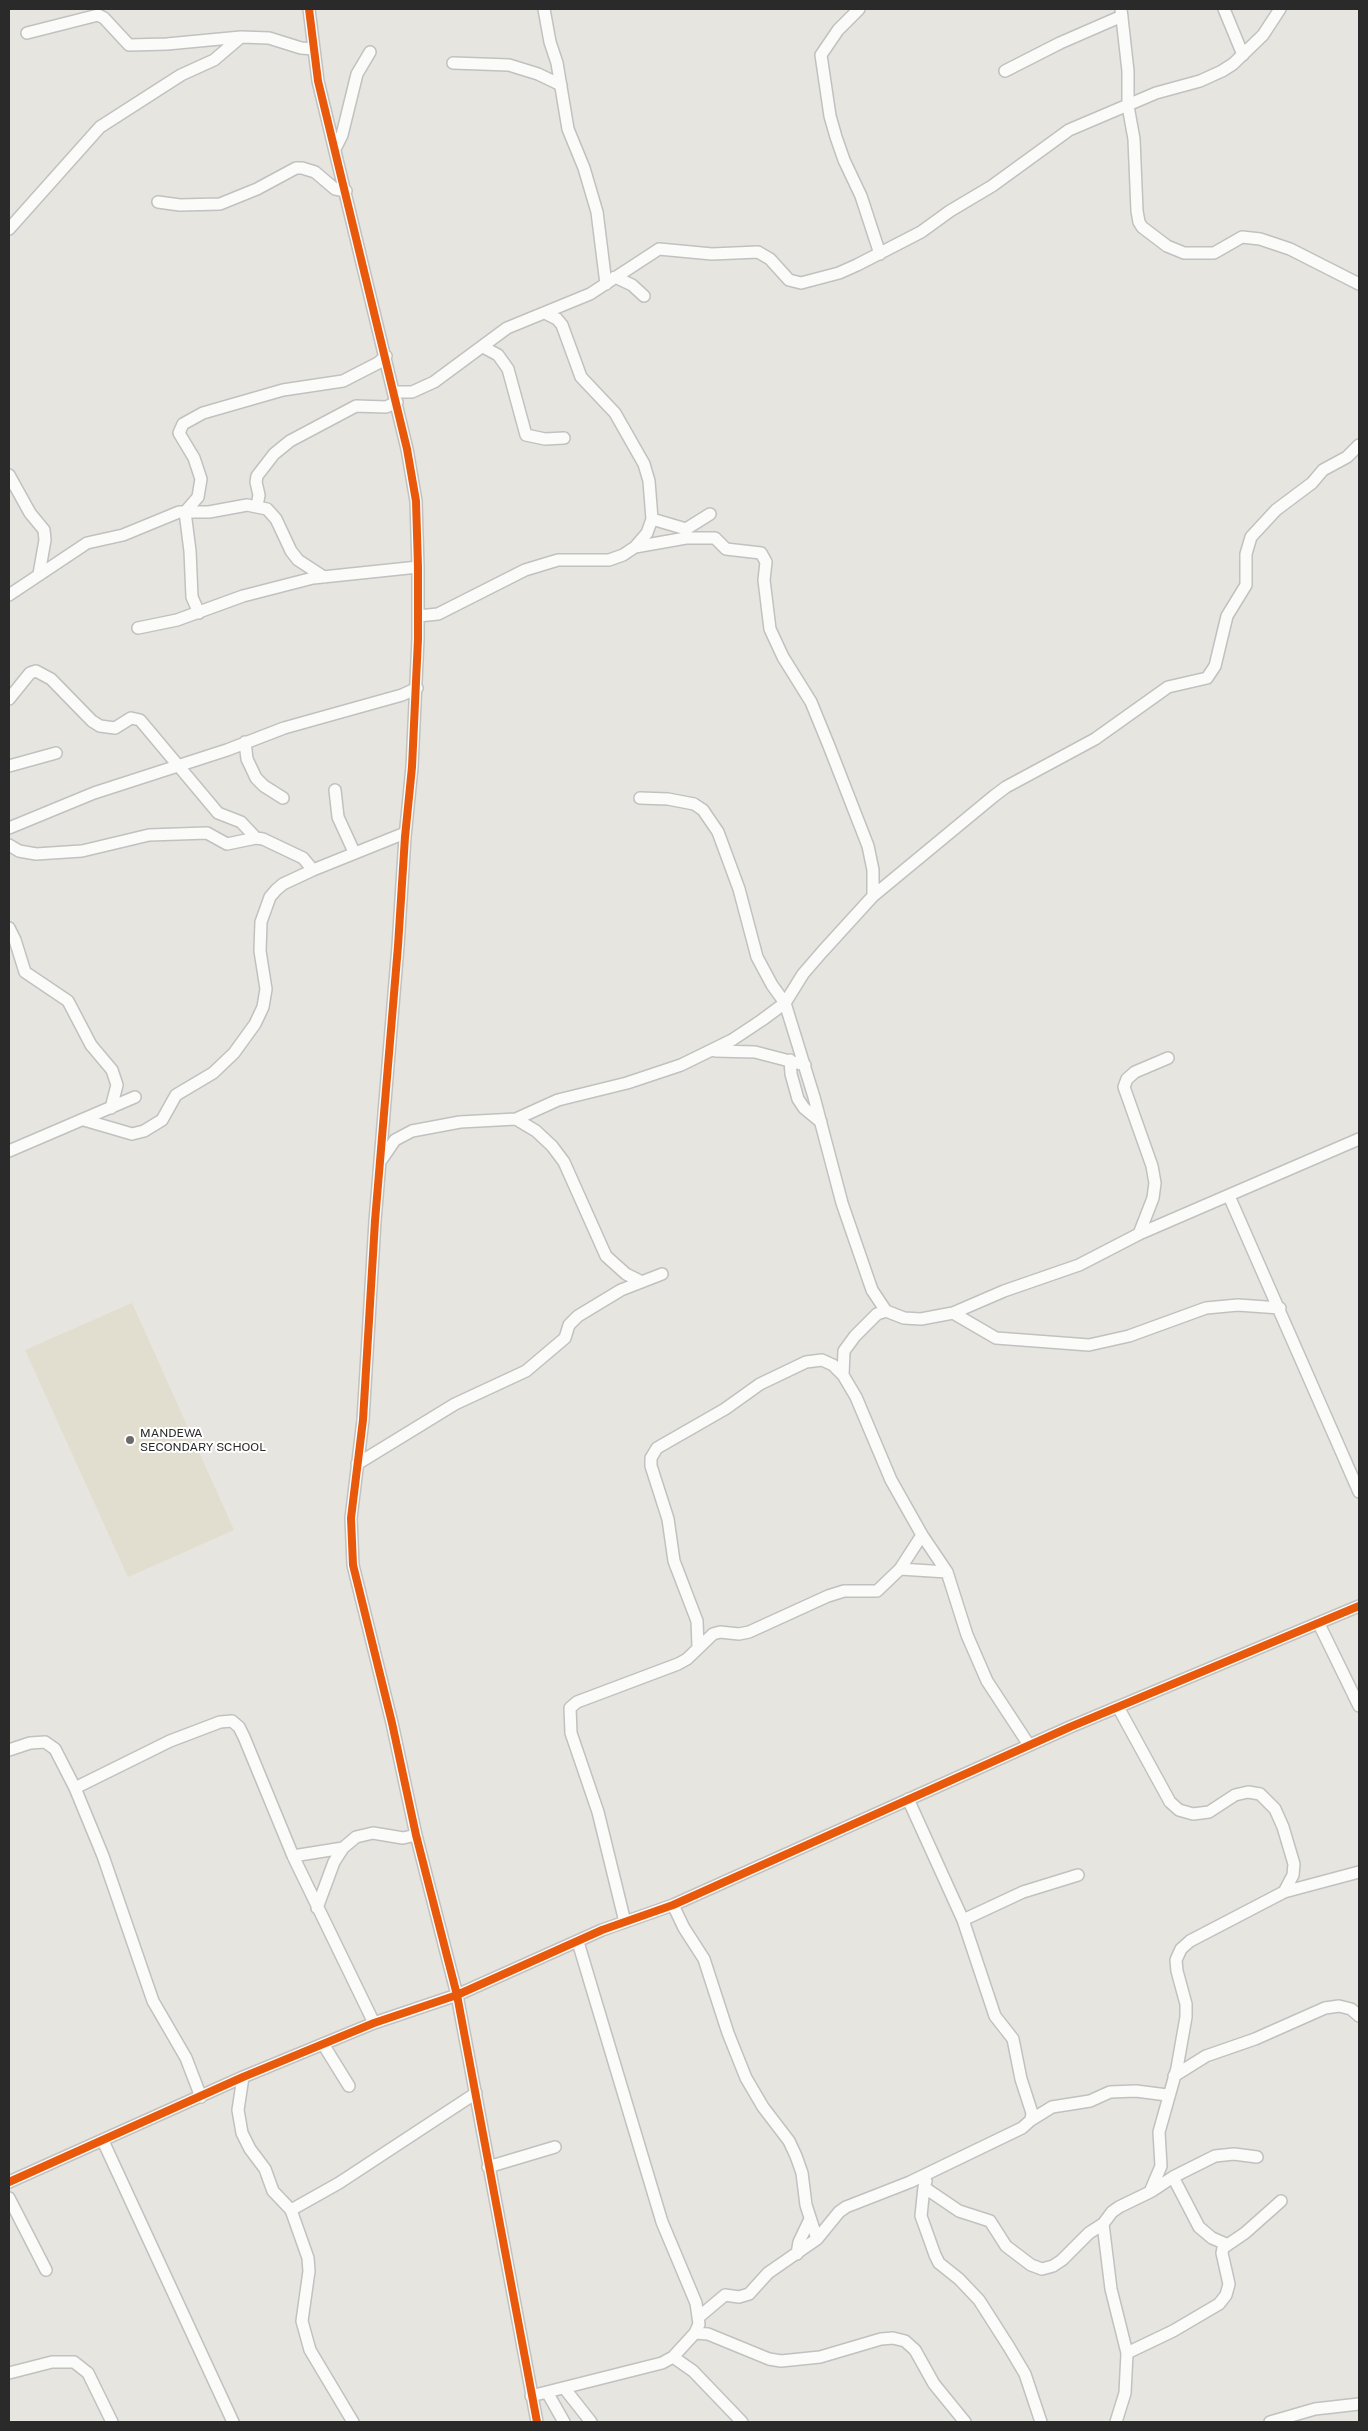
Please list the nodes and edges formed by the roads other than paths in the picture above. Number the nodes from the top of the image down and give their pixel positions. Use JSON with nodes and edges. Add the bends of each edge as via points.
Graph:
{"nodes":[{"id":1,"x":309,"y":9,"type":"edge"},
{"id":2,"x":544,"y":9,"type":"edge"},
{"id":3,"x":860,"y":9,"type":"edge"},
{"id":4,"x":1224,"y":9,"type":"edge"},
{"id":5,"x":1280,"y":9,"type":"edge"},
{"id":6,"x":1122,"y":12,"type":"edge"},
{"id":7,"x":27,"y":33,"type":"dead end"},
{"id":8,"x":240,"y":37,"type":"junction"},
{"id":9,"x":314,"y":49,"type":"junction"},
{"id":10,"x":370,"y":52,"type":"dead end"},
{"id":11,"x":1243,"y":55,"type":"junction"},
{"id":12,"x":453,"y":63,"type":"dead end"},
{"id":13,"x":1006,"y":71,"type":"dead end"},
{"id":14,"x":560,"y":85,"type":"junction"},
{"id":15,"x":1128,"y":106,"type":"junction"},
{"id":16,"x":335,"y":149,"type":"junction"},
{"id":17,"x":346,"y":191,"type":"junction"},
{"id":18,"x":158,"y":202,"type":"dead end"},
{"id":19,"x":9,"y":229,"type":"edge"},
{"id":20,"x":880,"y":254,"type":"junction"},
{"id":21,"x":610,"y":281,"type":"junction"},
{"id":22,"x":1359,"y":284,"type":"edge"},
{"id":23,"x":644,"y":296,"type":"dead end"},
{"id":24,"x":545,"y":313,"type":"junction"},
{"id":25,"x":483,"y":347,"type":"junction"},
{"id":26,"x":386,"y":356,"type":"junction"},
{"id":27,"x":396,"y":397,"type":"junction"},
{"id":28,"x":564,"y":438,"type":"dead end"},
{"id":29,"x":1359,"y":445,"type":"edge"},
{"id":30,"x":9,"y":475,"type":"edge"},
{"id":31,"x":257,"y":506,"type":"junction"},
{"id":32,"x":185,"y":512,"type":"junction"},
{"id":33,"x":710,"y":514,"type":"dead end"},
{"id":34,"x":652,"y":519,"type":"junction"},
{"id":35,"x":635,"y":547,"type":"junction"},
{"id":36,"x":418,"y":567,"type":"junction"},
{"id":37,"x":39,"y":574,"type":"junction"},
{"id":38,"x":324,"y":577,"type":"junction"},
{"id":39,"x":9,"y":595,"type":"edge"},
{"id":40,"x":199,"y":612,"type":"junction"},
{"id":41,"x":418,"y":616,"type":"junction"},
{"id":42,"x":138,"y":628,"type":"dead end"},
{"id":43,"x":416,"y":688,"type":"junction"},
{"id":44,"x":9,"y":699,"type":"edge"},
{"id":45,"x":245,"y":742,"type":"junction"},
{"id":46,"x":56,"y":753,"type":"dead end"},
{"id":47,"x":9,"y":766,"type":"edge"},
{"id":48,"x":180,"y":766,"type":"junction"},
{"id":49,"x":335,"y":790,"type":"dead end"},
{"id":50,"x":283,"y":798,"type":"dead end"},
{"id":51,"x":640,"y":798,"type":"dead end"},
{"id":52,"x":9,"y":828,"type":"edge"},
{"id":53,"x":405,"y":833,"type":"junction"},
{"id":54,"x":256,"y":838,"type":"junction"},
{"id":55,"x":9,"y":845,"type":"edge"},
{"id":56,"x":354,"y":852,"type":"junction"},
{"id":57,"x":313,"y":870,"type":"junction"},
{"id":58,"x":873,"y":896,"type":"junction"},
{"id":59,"x":9,"y":928,"type":"edge"},
{"id":60,"x":785,"y":1003,"type":"junction"},
{"id":61,"x":710,"y":1052,"type":"junction"},
{"id":62,"x":1168,"y":1058,"type":"dead end"},
{"id":63,"x":790,"y":1060,"type":"junction"},
{"id":64,"x":805,"y":1065,"type":"junction"},
{"id":65,"x":135,"y":1097,"type":"dead end"},
{"id":66,"x":111,"y":1108,"type":"junction"},
{"id":67,"x":516,"y":1119,"type":"junction"},
{"id":68,"x":84,"y":1120,"type":"junction"},
{"id":69,"x":821,"y":1122,"type":"junction"},
{"id":70,"x":1359,"y":1139,"type":"edge"},
{"id":71,"x":9,"y":1151,"type":"edge"},
{"id":72,"x":380,"y":1162,"type":"junction"},
{"id":73,"x":1229,"y":1196,"type":"junction"},
{"id":74,"x":1139,"y":1234,"type":"junction"},
{"id":75,"x":662,"y":1274,"type":"dead end"},
{"id":76,"x":640,"y":1281,"type":"junction"},
{"id":77,"x":1280,"y":1308,"type":"junction"},
{"id":78,"x":886,"y":1311,"type":"junction"},
{"id":79,"x":954,"y":1313,"type":"junction"},
{"id":80,"x":843,"y":1375,"type":"junction"},
{"id":81,"x":357,"y":1464,"type":"junction"},
{"id":82,"x":1359,"y":1492,"type":"edge"},
{"id":83,"x":922,"y":1535,"type":"junction"},
{"id":84,"x":900,"y":1569,"type":"junction"},
{"id":85,"x":946,"y":1572,"type":"junction"},
{"id":86,"x":1359,"y":1606,"type":"edge"},
{"id":87,"x":1319,"y":1624,"type":"junction"},
{"id":88,"x":698,"y":1646,"type":"junction"},
{"id":89,"x":1359,"y":1706,"type":"edge"},
{"id":90,"x":1118,"y":1708,"type":"junction"},
{"id":91,"x":1029,"y":1745,"type":"junction"},
{"id":92,"x":9,"y":1750,"type":"edge"},
{"id":93,"x":75,"y":1788,"type":"junction"},
{"id":94,"x":908,"y":1798,"type":"junction"},
{"id":95,"x":416,"y":1835,"type":"junction"},
{"id":96,"x":343,"y":1848,"type":"junction"},
{"id":97,"x":294,"y":1856,"type":"junction"},
{"id":98,"x":1359,"y":1872,"type":"edge"},
{"id":99,"x":1078,"y":1875,"type":"dead end"},
{"id":100,"x":1284,"y":1892,"type":"junction"},
{"id":101,"x":673,"y":1905,"type":"junction"},
{"id":102,"x":317,"y":1908,"type":"junction"},
{"id":103,"x":963,"y":1920,"type":"junction"},
{"id":104,"x":625,"y":1922,"type":"junction"},
{"id":105,"x":578,"y":1942,"type":"junction"},
{"id":106,"x":457,"y":1995,"type":"junction"},
{"id":107,"x":1359,"y":2016,"type":"edge"},
{"id":108,"x":374,"y":2023,"type":"junction"},
{"id":109,"x":323,"y":2044,"type":"junction"},
{"id":110,"x":1174,"y":2076,"type":"junction"},
{"id":111,"x":243,"y":2078,"type":"junction"},
{"id":112,"x":348,"y":2086,"type":"dead end"},
{"id":113,"x":476,"y":2093,"type":"junction"},
{"id":114,"x":1167,"y":2095,"type":"junction"},
{"id":115,"x":201,"y":2098,"type":"junction"},
{"id":116,"x":1031,"y":2120,"type":"junction"},
{"id":117,"x":102,"y":2141,"type":"junction"},
{"id":118,"x":556,"y":2147,"type":"dead end"},
{"id":119,"x":1257,"y":2157,"type":"dead end"},
{"id":120,"x":488,"y":2167,"type":"junction"},
{"id":121,"x":927,"y":2174,"type":"junction"},
{"id":122,"x":1173,"y":2177,"type":"junction"},
{"id":123,"x":9,"y":2182,"type":"edge"},
{"id":124,"x":924,"y":2187,"type":"junction"},
{"id":125,"x":1150,"y":2192,"type":"junction"},
{"id":126,"x":9,"y":2198,"type":"edge"},
{"id":127,"x":1281,"y":2201,"type":"dead end"},
{"id":128,"x":291,"y":2210,"type":"junction"},
{"id":129,"x":810,"y":2219,"type":"junction"},
{"id":130,"x":1104,"y":2224,"type":"junction"},
{"id":131,"x":817,"y":2239,"type":"junction"},
{"id":132,"x":1226,"y":2244,"type":"junction"},
{"id":133,"x":797,"y":2254,"type":"junction"},
{"id":134,"x":46,"y":2270,"type":"dead end"},
{"id":135,"x":700,"y":2316,"type":"junction"},
{"id":136,"x":695,"y":2333,"type":"junction"},
{"id":137,"x":1127,"y":2353,"type":"junction"},
{"id":138,"x":673,"y":2357,"type":"junction"},
{"id":139,"x":9,"y":2373,"type":"edge"},
{"id":140,"x":565,"y":2389,"type":"junction"},
{"id":141,"x":547,"y":2392,"type":"junction"},
{"id":142,"x":531,"y":2396,"type":"junction"},
{"id":143,"x":1359,"y":2404,"type":"edge"},
{"id":144,"x":112,"y":2422,"type":"edge"},
{"id":145,"x":233,"y":2422,"type":"edge"},
{"id":146,"x":354,"y":2422,"type":"edge"},
{"id":147,"x":537,"y":2422,"type":"edge"},
{"id":148,"x":564,"y":2422,"type":"edge"},
{"id":149,"x":591,"y":2422,"type":"edge"},
{"id":150,"x":742,"y":2422,"type":"edge"},
{"id":151,"x":965,"y":2422,"type":"edge"},
{"id":152,"x":1041,"y":2422,"type":"edge"},
{"id":153,"x":1116,"y":2422,"type":"edge"},
{"id":154,"x":1270,"y":2422,"type":"edge"}],
"edges":[{"from":1,"to":9,"type":"street"},
{"from":2,"to":14,"type":"street"},
{"from":3,"to":20,"type":"street","via":[[838,30],[821,55],[830,116]]},
{"from":4,"to":11,"type":"street"},
{"from":5,"to":11,"type":"street","via":[[1263,35]]},
{"from":6,"to":13,"type":"street"},
{"from":6,"to":15,"type":"street"},
{"from":7,"to":8,"type":"street","via":[[98,15],[129,45]]},
{"from":8,"to":9,"type":"street","via":[[269,38]]},
{"from":8,"to":19,"type":"street","via":[[214,60],[181,76],[100,127]]},
{"from":9,"to":16,"type":"street","via":[[318,82]]},
{"from":10,"to":16,"type":"street","via":[[357,74],[342,135]]},
{"from":11,"to":15,"type":"street","via":[[1214,75],[1156,93]]},
{"from":12,"to":14,"type":"street","via":[[509,65]]},
{"from":14,"to":21,"type":"street","via":[[568,129],[597,212]]},
{"from":15,"to":20,"type":"street","via":[[1069,130],[992,186]]},
{"from":15,"to":22,"type":"street","via":[[1134,138],[1139,222],[1148,234],[1177,251],[1198,254],[1214,253],[1242,237],[1260,238],[1290,249]]},
{"from":16,"to":17,"type":"street"},
{"from":17,"to":18,"type":"street","via":[[335,189],[315,172],[296,168],[220,204]]},
{"from":17,"to":26,"type":"street"},
{"from":20,"to":21,"type":"street","via":[[838,273],[801,283],[789,280],[770,259],[758,252],[712,254],[665,248],[646,255]]},
{"from":21,"to":23,"type":"street","via":[[632,285]]},
{"from":21,"to":24,"type":"street"},
{"from":24,"to":25,"type":"street","via":[[507,328]]},
{"from":24,"to":34,"type":"street","via":[[562,325],[581,376],[615,414],[644,464],[649,481]]},
{"from":25,"to":27,"type":"street","via":[[434,382]]},
{"from":25,"to":28,"type":"street","via":[[498,355],[508,369],[526,435]]},
{"from":26,"to":27,"type":"street"},
{"from":26,"to":32,"type":"street","via":[[343,381],[283,390],[188,420],[179,433],[194,458],[201,479],[198,497]]},
{"from":27,"to":31,"type":"street","via":[[386,407],[356,406],[290,441],[274,454],[257,476]]},
{"from":27,"to":36,"type":"street","via":[[415,487]]},
{"from":29,"to":58,"type":"street","via":[[1347,457],[1323,470],[1312,483],[1276,510],[1251,537],[1246,554],[1246,585],[1227,616],[1215,666],[1207,678],[1168,687],[1095,739],[1006,787]]},
{"from":30,"to":37,"type":"street","via":[[30,513],[44,530]]},
{"from":31,"to":32,"type":"street"},
{"from":31,"to":38,"type":"street","via":[[265,508],[276,519],[287,545],[298,560]]},
{"from":32,"to":37,"type":"street","via":[[124,535],[87,543]]},
{"from":32,"to":40,"type":"street","via":[[192,597]]},
{"from":33,"to":34,"type":"street","via":[[686,529]]},
{"from":34,"to":35,"type":"street"},
{"from":35,"to":41,"type":"street","via":[[608,560],[558,560],[541,564],[438,614]]},
{"from":35,"to":58,"type":"street","via":[[668,539],[711,538],[718,540],[726,549],[758,551],[764,555],[770,628],[783,657],[811,702],[868,846],[873,870]]},
{"from":36,"to":38,"type":"street"},
{"from":36,"to":41,"type":"street"},
{"from":37,"to":39,"type":"street"},
{"from":38,"to":40,"type":"street","via":[[243,596]]},
{"from":40,"to":42,"type":"street"},
{"from":41,"to":43,"type":"street"},
{"from":43,"to":45,"type":"street"},
{"from":43,"to":53,"type":"street"},
{"from":44,"to":48,"type":"street","via":[[30,673],[42,672],[100,726],[115,728],[132,718],[140,720]]},
{"from":45,"to":48,"type":"street"},
{"from":45,"to":50,"type":"street","via":[[247,759],[256,778]]},
{"from":46,"to":47,"type":"street"},
{"from":48,"to":52,"type":"street","via":[[94,793]]},
{"from":48,"to":54,"type":"street","via":[[212,808],[241,822]]},
{"from":49,"to":56,"type":"street","via":[[338,818]]},
{"from":51,"to":60,"type":"street","via":[[688,802],[703,810],[712,820],[739,889],[757,957]]},
{"from":53,"to":56,"type":"street"},
{"from":53,"to":72,"type":"street"},
{"from":54,"to":55,"type":"street","via":[[227,844],[207,833],[149,835],[68,853],[28,854]]},
{"from":54,"to":57,"type":"street","via":[[303,858]]},
{"from":56,"to":57,"type":"street"},
{"from":57,"to":68,"type":"street","via":[[283,884],[270,897],[261,922],[260,946],[266,989],[263,1007],[256,1024],[234,1053],[214,1073],[176,1096],[162,1120],[144,1131],[132,1134]]},
{"from":58,"to":60,"type":"street","via":[[822,952]]},
{"from":59,"to":66,"type":"street","via":[[24,972],[68,1001],[91,1045],[112,1070],[117,1085]]},
{"from":60,"to":61,"type":"street","via":[[747,1031]]},
{"from":60,"to":64,"type":"street"},
{"from":61,"to":63,"type":"street","via":[[755,1052]]},
{"from":61,"to":67,"type":"street","via":[[656,1074],[558,1100]]},
{"from":62,"to":74,"type":"street","via":[[1135,1072],[1124,1087],[1155,1183],[1153,1198]]},
{"from":63,"to":64,"type":"street"},
{"from":63,"to":69,"type":"street","via":[[798,1099]]},
{"from":64,"to":69,"type":"street"},
{"from":65,"to":66,"type":"street"},
{"from":66,"to":68,"type":"street"},
{"from":67,"to":72,"type":"street","via":[[460,1122],[412,1131],[395,1140]]},
{"from":67,"to":76,"type":"street","via":[[552,1146],[564,1162],[606,1256],[626,1274]]},
{"from":68,"to":71,"type":"street"},
{"from":69,"to":78,"type":"street","via":[[842,1203],[872,1290]]},
{"from":70,"to":73,"type":"street"},
{"from":72,"to":81,"type":"street","via":[[363,1420]]},
{"from":73,"to":74,"type":"street"},
{"from":73,"to":77,"type":"street","via":[[1262,1276]]},
{"from":74,"to":79,"type":"street","via":[[1079,1265],[1004,1291]]},
{"from":75,"to":76,"type":"street"},
{"from":76,"to":81,"type":"street","via":[[578,1316],[569,1325],[566,1338],[526,1371],[455,1404]]},
{"from":77,"to":79,"type":"street","via":[[1222,1305],[1107,1342],[1082,1345],[996,1338]]},
{"from":77,"to":82,"type":"street"},
{"from":78,"to":79,"type":"street","via":[[904,1318],[921,1319]]},
{"from":78,"to":80,"type":"street","via":[[877,1314],[844,1351]]},
{"from":80,"to":83,"type":"street","via":[[856,1397],[891,1480]]},
{"from":80,"to":88,"type":"street","via":[[822,1360],[806,1362],[760,1384],[653,1453],[651,1466],[664,1500],[674,1561],[697,1621]]},
{"from":81,"to":95,"type":"street","via":[[351,1518],[353,1565]]},
{"from":83,"to":84,"type":"street"},
{"from":83,"to":85,"type":"street"},
{"from":84,"to":85,"type":"street"},
{"from":84,"to":88,"type":"street","via":[[877,1592],[857,1590],[828,1596],[749,1632],[713,1634]]},
{"from":85,"to":91,"type":"street","via":[[987,1681]]},
{"from":86,"to":87,"type":"street"},
{"from":87,"to":89,"type":"street"},
{"from":87,"to":90,"type":"street","via":[[1195,1673]]},
{"from":88,"to":104,"type":"street","via":[[678,1664],[577,1702],[570,1708],[571,1733],[598,1812]]},
{"from":90,"to":91,"type":"street"},
{"from":90,"to":100,"type":"street","via":[[1160,1787],[1179,1810],[1193,1814],[1209,1812],[1248,1792],[1260,1794],[1274,1809],[1294,1864],[1293,1875]]},
{"from":91,"to":94,"type":"street"},
{"from":92,"to":93,"type":"street","via":[[45,1742],[55,1749]]},
{"from":93,"to":97,"type":"street","via":[[170,1741],[220,1722],[232,1721],[244,1737]]},
{"from":93,"to":115,"type":"street","via":[[127,1920],[153,2001],[186,2058]]},
{"from":94,"to":101,"type":"street"},
{"from":94,"to":103,"type":"street"},
{"from":95,"to":96,"type":"street","via":[[403,1838],[374,1832],[356,1837]]},
{"from":95,"to":106,"type":"street"},
{"from":96,"to":97,"type":"street"},
{"from":96,"to":102,"type":"street","via":[[334,1862]]},
{"from":97,"to":102,"type":"street"},
{"from":98,"to":100,"type":"street"},
{"from":99,"to":103,"type":"street","via":[[1023,1892]]},
{"from":100,"to":110,"type":"street","via":[[1212,1928],[1181,1949],[1176,1971],[1186,2004],[1186,2017]]},
{"from":101,"to":104,"type":"street"},
{"from":101,"to":129,"type":"street","via":[[704,1959],[746,2078],[796,2156]]},
{"from":102,"to":108,"type":"street"},
{"from":103,"to":116,"type":"street","via":[[995,2016],[1013,2039]]},
{"from":104,"to":105,"type":"street"},
{"from":105,"to":106,"type":"street"},
{"from":105,"to":135,"type":"street","via":[[662,2222]]},
{"from":106,"to":108,"type":"street"},
{"from":106,"to":113,"type":"street"},
{"from":107,"to":110,"type":"street","via":[[1352,2009],[1339,2006],[1325,2008],[1255,2039],[1206,2056]]},
{"from":108,"to":109,"type":"street"},
{"from":109,"to":111,"type":"street"},
{"from":109,"to":112,"type":"street"},
{"from":110,"to":114,"type":"street"},
{"from":111,"to":115,"type":"street"},
{"from":111,"to":128,"type":"street","via":[[238,2110],[242,2133],[265,2169],[274,2191]]},
{"from":113,"to":120,"type":"street"},
{"from":113,"to":128,"type":"street","via":[[339,2183]]},
{"from":114,"to":116,"type":"street","via":[[1110,2092],[1090,2101],[1052,2107]]},
{"from":114,"to":125,"type":"street","via":[[1159,2132],[1161,2166]]},
{"from":115,"to":117,"type":"street"},
{"from":116,"to":121,"type":"street","via":[[1022,2128]]},
{"from":117,"to":123,"type":"street"},
{"from":117,"to":145,"type":"street"},
{"from":118,"to":120,"type":"street"},
{"from":119,"to":122,"type":"street","via":[[1215,2156]]},
{"from":120,"to":142,"type":"street"},
{"from":121,"to":124,"type":"street"},
{"from":121,"to":131,"type":"street","via":[[846,2207]]},
{"from":122,"to":125,"type":"street"},
{"from":122,"to":132,"type":"street","via":[[1199,2227]]},
{"from":124,"to":130,"type":"street","via":[[959,2211],[990,2221],[1006,2246],[1031,2265],[1042,2269],[1062,2260],[1089,2233]]},
{"from":124,"to":152,"type":"street","via":[[921,2216],[935,2255],[939,2263],[979,2300],[1009,2347],[1025,2374]]},
{"from":125,"to":130,"type":"street","via":[[1119,2207]]},
{"from":126,"to":134,"type":"street"},
{"from":127,"to":132,"type":"street","via":[[1238,2239]]},
{"from":128,"to":146,"type":"street","via":[[309,2264],[302,2321],[310,2350]]},
{"from":129,"to":131,"type":"street"},
{"from":129,"to":133,"type":"street"},
{"from":130,"to":137,"type":"street","via":[[1108,2272]]},
{"from":131,"to":133,"type":"street"},
{"from":132,"to":137,"type":"street","via":[[1222,2253],[1229,2284],[1219,2304]]},
{"from":133,"to":135,"type":"street","via":[[768,2273],[749,2294],[725,2295]]},
{"from":135,"to":136,"type":"street"},
{"from":136,"to":138,"type":"street"},
{"from":136,"to":151,"type":"street","via":[[708,2334],[781,2362],[820,2357],[881,2339],[905,2341],[916,2350],[934,2384]]},
{"from":137,"to":153,"type":"street","via":[[1126,2393]]},
{"from":138,"to":140,"type":"street","via":[[651,2367]]},
{"from":138,"to":150,"type":"street","via":[[693,2371]]},
{"from":139,"to":144,"type":"street","via":[[52,2362],[74,2362],[88,2373]]},
{"from":140,"to":141,"type":"street"},
{"from":140,"to":149,"type":"street"},
{"from":141,"to":142,"type":"street"},
{"from":141,"to":148,"type":"street"},
{"from":142,"to":147,"type":"street"},
{"from":143,"to":154,"type":"street","via":[[1315,2409]]}]}
